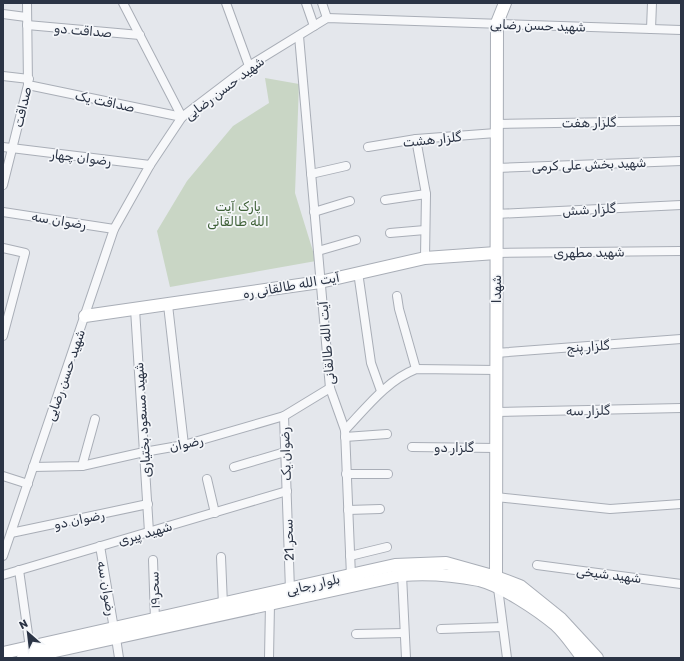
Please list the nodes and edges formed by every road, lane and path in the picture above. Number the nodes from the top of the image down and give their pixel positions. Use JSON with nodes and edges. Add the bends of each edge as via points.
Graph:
{"nodes":[{"id":1,"x":27,"y":3,"type":"edge"},
{"id":2,"x":123,"y":3,"type":"edge"},
{"id":3,"x":226,"y":3,"type":"edge"},
{"id":4,"x":306,"y":3,"type":"edge"},
{"id":5,"x":322,"y":3,"type":"edge"},
{"id":6,"x":505,"y":3,"type":"edge"},
{"id":7,"x":652,"y":3,"type":"edge"},
{"id":8,"x":3,"y":14,"type":"edge"},
{"id":9,"x":327,"y":18,"type":"junction"},
{"id":10,"x":26,"y":21,"type":"junction"},
{"id":11,"x":497,"y":23,"type":"junction"},
{"id":12,"x":314,"y":26,"type":"junction"},
{"id":13,"x":651,"y":28,"type":"junction"},
{"id":14,"x":681,"y":30,"type":"edge"},
{"id":15,"x":140,"y":35,"type":"junction"},
{"id":16,"x":299,"y":36,"type":"junction"},
{"id":17,"x":249,"y":66,"type":"junction"},
{"id":18,"x":3,"y":76,"type":"edge"},
{"id":19,"x":29,"y":82,"type":"junction"},
{"id":20,"x":182,"y":117,"type":"junction"},
{"id":21,"x":681,"y":121,"type":"edge"},
{"id":22,"x":496,"y":128,"type":"junction"},
{"id":23,"x":416,"y":139,"type":"junction"},
{"id":24,"x":3,"y":147,"type":"edge"},
{"id":25,"x":368,"y":147,"type":"dead end"},
{"id":26,"x":12,"y":149,"type":"junction"},
{"id":27,"x":681,"y":161,"type":"edge"},
{"id":28,"x":150,"y":165,"type":"junction"},
{"id":29,"x":346,"y":166,"type":"dead end"},
{"id":30,"x":496,"y":168,"type":"junction"},
{"id":31,"x":311,"y":174,"type":"junction"},
{"id":32,"x":3,"y":182,"type":"edge"},
{"id":33,"x":426,"y":194,"type":"junction"},
{"id":34,"x":385,"y":200,"type":"dead end"},
{"id":35,"x":350,"y":201,"type":"dead end"},
{"id":36,"x":681,"y":205,"type":"edge"},
{"id":37,"x":3,"y":212,"type":"edge"},
{"id":38,"x":314,"y":212,"type":"junction"},
{"id":39,"x":496,"y":214,"type":"junction"},
{"id":40,"x":114,"y":229,"type":"junction"},
{"id":41,"x":425,"y":230,"type":"junction"},
{"id":42,"x":390,"y":233,"type":"dead end"},
{"id":43,"x":356,"y":240,"type":"dead end"},
{"id":44,"x":3,"y":248,"type":"edge"},
{"id":45,"x":318,"y":250,"type":"junction"},
{"id":46,"x":681,"y":251,"type":"edge"},
{"id":47,"x":496,"y":253,"type":"junction"},
{"id":48,"x":425,"y":258,"type":"junction"},
{"id":49,"x":358,"y":272,"type":"junction"},
{"id":50,"x":320,"y":282,"type":"junction"},
{"id":51,"x":397,"y":296,"type":"dead end"},
{"id":52,"x":168,"y":304,"type":"junction"},
{"id":53,"x":134,"y":309,"type":"junction"},
{"id":54,"x":85,"y":316,"type":"junction"},
{"id":55,"x":3,"y":336,"type":"edge"},
{"id":56,"x":681,"y":339,"type":"edge"},
{"id":57,"x":496,"y":353,"type":"junction"},
{"id":58,"x":416,"y":369,"type":"junction"},
{"id":59,"x":496,"y":370,"type":"junction"},
{"id":60,"x":330,"y":388,"type":"junction"},
{"id":61,"x":381,"y":391,"type":"junction"},
{"id":62,"x":681,"y":408,"type":"edge"},
{"id":63,"x":496,"y":412,"type":"junction"},
{"id":64,"x":284,"y":416,"type":"junction"},
{"id":65,"x":95,"y":419,"type":"dead end"},
{"id":66,"x":345,"y":434,"type":"junction"},
{"id":67,"x":387,"y":434,"type":"dead end"},
{"id":68,"x":184,"y":445,"type":"junction"},
{"id":69,"x":412,"y":447,"type":"dead end"},
{"id":70,"x":496,"y":448,"type":"junction"},
{"id":71,"x":144,"y":452,"type":"junction"},
{"id":72,"x":285,"y":452,"type":"junction"},
{"id":73,"x":82,"y":466,"type":"junction"},
{"id":74,"x":33,"y":467,"type":"junction"},
{"id":75,"x":234,"y":467,"type":"dead end"},
{"id":76,"x":346,"y":474,"type":"junction"},
{"id":77,"x":388,"y":474,"type":"dead end"},
{"id":78,"x":3,"y":476,"type":"edge"},
{"id":79,"x":207,"y":479,"type":"dead end"},
{"id":80,"x":28,"y":484,"type":"junction"},
{"id":81,"x":287,"y":491,"type":"junction"},
{"id":82,"x":496,"y":497,"type":"junction"},
{"id":83,"x":148,"y":504,"type":"junction"},
{"id":84,"x":681,"y":504,"type":"edge"},
{"id":85,"x":380,"y":509,"type":"dead end"},
{"id":86,"x":348,"y":510,"type":"junction"},
{"id":87,"x":215,"y":512,"type":"junction"},
{"id":88,"x":149,"y":532,"type":"junction"},
{"id":89,"x":11,"y":533,"type":"junction"},
{"id":90,"x":100,"y":546,"type":"junction"},
{"id":91,"x":387,"y":547,"type":"dead end"},
{"id":92,"x":3,"y":556,"type":"edge"},
{"id":93,"x":350,"y":556,"type":"junction"},
{"id":94,"x":221,"y":557,"type":"dead end"},
{"id":95,"x":153,"y":560,"type":"dead end"},
{"id":96,"x":537,"y":565,"type":"dead end"},
{"id":97,"x":19,"y":570,"type":"junction"},
{"id":98,"x":3,"y":575,"type":"edge"},
{"id":99,"x":402,"y":575,"type":"junction"},
{"id":100,"x":351,"y":576,"type":"junction"},
{"id":101,"x":497,"y":582,"type":"junction"},
{"id":102,"x":681,"y":584,"type":"edge"},
{"id":103,"x":290,"y":590,"type":"junction"},
{"id":104,"x":270,"y":604,"type":"junction"},
{"id":105,"x":223,"y":605,"type":"junction"},
{"id":106,"x":155,"y":620,"type":"junction"},
{"id":107,"x":502,"y":627,"type":"junction"},
{"id":108,"x":441,"y":629,"type":"dead end"},
{"id":109,"x":115,"y":633,"type":"junction"},
{"id":110,"x":404,"y":633,"type":"junction"},
{"id":111,"x":356,"y":634,"type":"dead end"},
{"id":112,"x":30,"y":648,"type":"junction"},
{"id":113,"x":3,"y":653,"type":"edge"},
{"id":114,"x":23,"y":658,"type":"edge"},
{"id":115,"x":119,"y":658,"type":"edge"},
{"id":116,"x":269,"y":658,"type":"edge"},
{"id":117,"x":406,"y":658,"type":"edge"},
{"id":118,"x":507,"y":658,"type":"edge"},
{"id":119,"x":583,"y":658,"type":"edge"},
{"id":120,"x":597,"y":658,"type":"edge"}],
"edges":[{"from":1,"to":10,"type":"street","name":"صداقت"},
{"from":2,"to":15,"type":"street"},
{"from":3,"to":17,"type":"street"},
{"from":4,"to":12,"type":"street"},
{"from":5,"to":9,"type":"street"},
{"from":6,"to":11,"type":"main road","name":"شهدا"},
{"from":7,"to":13,"type":"street"},
{"from":8,"to":10,"type":"street","name":"صداقت دو"},
{"from":9,"to":11,"type":"street","name":"شهید حسن رضایی"},
{"from":9,"to":12,"type":"street","name":"شهید حسن رضایی"},
{"from":10,"to":15,"type":"street","name":"صداقت دو"},
{"from":10,"to":19,"type":"street","name":"صداقت"},
{"from":11,"to":13,"type":"street","name":"شهید حسن رضایی"},
{"from":11,"to":22,"type":"main road","name":"شهدا"},
{"from":12,"to":16,"type":"street","name":"شهید حسن رضایی"},
{"from":13,"to":14,"type":"street","name":"شهید حسن رضایی"},
{"from":15,"to":20,"type":"street"},
{"from":16,"to":17,"type":"street","name":"شهید حسن رضایی"},
{"from":16,"to":31,"type":"street","name":"آیت الله طالقانی"},
{"from":17,"to":20,"type":"street","name":"شهید حسن رضایی"},
{"from":18,"to":19,"type":"street","name":"صداقت یک"},
{"from":19,"to":20,"type":"street","name":"صداقت یک"},
{"from":19,"to":26,"type":"street","name":"صداقت"},
{"from":20,"to":28,"type":"street","name":"شهید حسن رضایی"},
{"from":21,"to":22,"type":"street","name":"گلزار هفت"},
{"from":22,"to":23,"type":"street","name":"گلزار هشت"},
{"from":22,"to":30,"type":"main road","name":"شهدا"},
{"from":23,"to":25,"type":"street","name":"گلزار هشت"},
{"from":23,"to":33,"type":"street"},
{"from":24,"to":26,"type":"street","name":"رضوان چهار"},
{"from":26,"to":28,"type":"street","name":"رضوان چهار"},
{"from":26,"to":32,"type":"street","name":"صداقت"},
{"from":27,"to":30,"type":"street","name":"شهید بخش علی کرمی"},
{"from":28,"to":40,"type":"street","name":"شهید حسن رضایی"},
{"from":29,"to":31,"type":"street"},
{"from":30,"to":39,"type":"main road","name":"شهدا"},
{"from":31,"to":38,"type":"street","name":"آیت الله طالقانی"},
{"from":33,"to":34,"type":"street"},
{"from":33,"to":41,"type":"street"},
{"from":35,"to":38,"type":"street"},
{"from":36,"to":39,"type":"street","name":"گلزار شش"},
{"from":37,"to":40,"type":"street","name":"رضوان سه"},
{"from":38,"to":45,"type":"street","name":"آیت الله طالقانی"},
{"from":39,"to":47,"type":"main road","name":"شهدا"},
{"from":40,"to":54,"type":"street","name":"شهید حسن رضایی"},
{"from":41,"to":42,"type":"street"},
{"from":41,"to":48,"type":"street"},
{"from":43,"to":45,"type":"street"},
{"from":44,"to":55,"type":"street","via":[[25,253]]},
{"from":45,"to":50,"type":"street","name":"آیت الله طالقانی"},
{"from":46,"to":47,"type":"street","name":"شهید مطهری"},
{"from":47,"to":48,"type":"main road","name":"آیت الله طالقانی ره"},
{"from":47,"to":57,"type":"main road","name":"شهدا"},
{"from":48,"to":49,"type":"main road","name":"آیت الله طالقانی ره"},
{"from":49,"to":50,"type":"main road","name":"آیت الله طالقانی ره"},
{"from":49,"to":61,"type":"street","via":[[371,363]]},
{"from":50,"to":52,"type":"main road","name":"آیت الله طالقانی ره"},
{"from":50,"to":60,"type":"street","name":"آیت الله طالقانی"},
{"from":51,"to":58,"type":"street"},
{"from":52,"to":53,"type":"main road","name":"آیت الله طالقانی ره"},
{"from":52,"to":68,"type":"street"},
{"from":53,"to":54,"type":"main road","name":"آیت الله طالقانی ره"},
{"from":53,"to":71,"type":"street","name":"شهید مسعود بختیاری"},
{"from":54,"to":74,"type":"street","name":"شهید حسن رضایی"},
{"from":56,"to":57,"type":"street","name":"گلزار پنج"},
{"from":57,"to":59,"type":"main road","name":"شهدا"},
{"from":58,"to":59,"type":"street"},
{"from":58,"to":61,"type":"street","via":[[403,374]]},
{"from":59,"to":63,"type":"main road","name":"شهدا"},
{"from":60,"to":64,"type":"street","name":"رضوان"},
{"from":60,"to":66,"type":"street","name":"آیت الله طالقانی"},
{"from":61,"to":66,"type":"street"},
{"from":62,"to":63,"type":"street","name":"گلزار سه"},
{"from":63,"to":70,"type":"main road","name":"شهدا"},
{"from":64,"to":68,"type":"street","name":"رضوان"},
{"from":64,"to":72,"type":"street","name":"رضوان یک"},
{"from":65,"to":73,"type":"street"},
{"from":66,"to":67,"type":"street"},
{"from":66,"to":76,"type":"street","name":"آیت الله طالقانی"},
{"from":68,"to":71,"type":"street","name":"رضوان"},
{"from":69,"to":70,"type":"street","name":"گلزار دو"},
{"from":70,"to":82,"type":"main road","name":"شهدا"},
{"from":71,"to":73,"type":"street","name":"رضوان"},
{"from":71,"to":83,"type":"street","name":"شهید مسعود بختیاری"},
{"from":72,"to":75,"type":"street"},
{"from":72,"to":81,"type":"street","name":"رضوان یک"},
{"from":73,"to":74,"type":"street","name":"رضوان"},
{"from":74,"to":80,"type":"street","name":"شهید حسن رضایی"},
{"from":76,"to":77,"type":"street"},
{"from":76,"to":86,"type":"street","name":"آیت الله طالقانی"},
{"from":78,"to":80,"type":"street"},
{"from":79,"to":87,"type":"street"},
{"from":80,"to":89,"type":"street","name":"شهید حسن رضایی"},
{"from":81,"to":87,"type":"street","name":"شهید پیری"},
{"from":81,"to":103,"type":"street","name":"سحر 21"},
{"from":82,"to":84,"type":"street","via":[[610,509]]},
{"from":82,"to":101,"type":"main road","name":"شهدا"},
{"from":83,"to":88,"type":"street","name":"شهید مسعود بختیاری"},
{"from":83,"to":89,"type":"street","name":"رضوان دو"},
{"from":85,"to":86,"type":"street"},
{"from":86,"to":93,"type":"street","name":"آیت الله طالقانی"},
{"from":87,"to":88,"type":"street","name":"شهید پیری"},
{"from":88,"to":90,"type":"street","name":"شهید پیری"},
{"from":89,"to":92,"type":"street","name":"شهید حسن رضایی"},
{"from":90,"to":97,"type":"street","name":"شهید پیری"},
{"from":90,"to":109,"type":"street","name":"رضوان سه"},
{"from":91,"to":93,"type":"street"},
{"from":93,"to":100,"type":"street","name":"آیت الله طالقانی"},
{"from":94,"to":105,"type":"street"},
{"from":95,"to":106,"type":"street","name":"سحر۱۹"},
{"from":96,"to":102,"type":"street","name":"شهید شیخی"},
{"from":97,"to":98,"type":"street","name":"شهید پیری"},
{"from":97,"to":112,"type":"street"},
{"from":99,"to":101,"type":"main road","name":"بلوار رجایی","via":[[446,575]]},
{"from":99,"to":104,"type":"main road","name":"بلوار رجایی"},
{"from":99,"to":110,"type":"street"},
{"from":100,"to":101,"type":"main road","name":"بلوار رجایی","via":[[395,565],[446,563]]},
{"from":100,"to":103,"type":"main road","name":"بلوار رجایی"},
{"from":101,"to":107,"type":"street"},
{"from":101,"to":119,"type":"main road","name":"بلوار رجایی","via":[[557,625]]},
{"from":101,"to":120,"type":"main road","name":"بلوار رجایی","via":[[520,586],[543,603]]},
{"from":103,"to":105,"type":"main road","name":"بلوار رجایی"},
{"from":104,"to":109,"type":"main road","name":"بلوار رجایی"},
{"from":104,"to":116,"type":"street"},
{"from":105,"to":106,"type":"main road","name":"بلوار رجایی"},
{"from":106,"to":109,"type":"main road","name":"بلوار رجایی"},
{"from":107,"to":108,"type":"street"},
{"from":107,"to":118,"type":"street"},
{"from":109,"to":112,"type":"main road","name":"بلوار رجایی"},
{"from":109,"to":114,"type":"main road","name":"بلوار رجایی"},
{"from":109,"to":115,"type":"street","name":"رضوان سه"},
{"from":110,"to":111,"type":"street"},
{"from":110,"to":117,"type":"street"},
{"from":112,"to":113,"type":"main road","name":"بلوار رجایی"}]}
